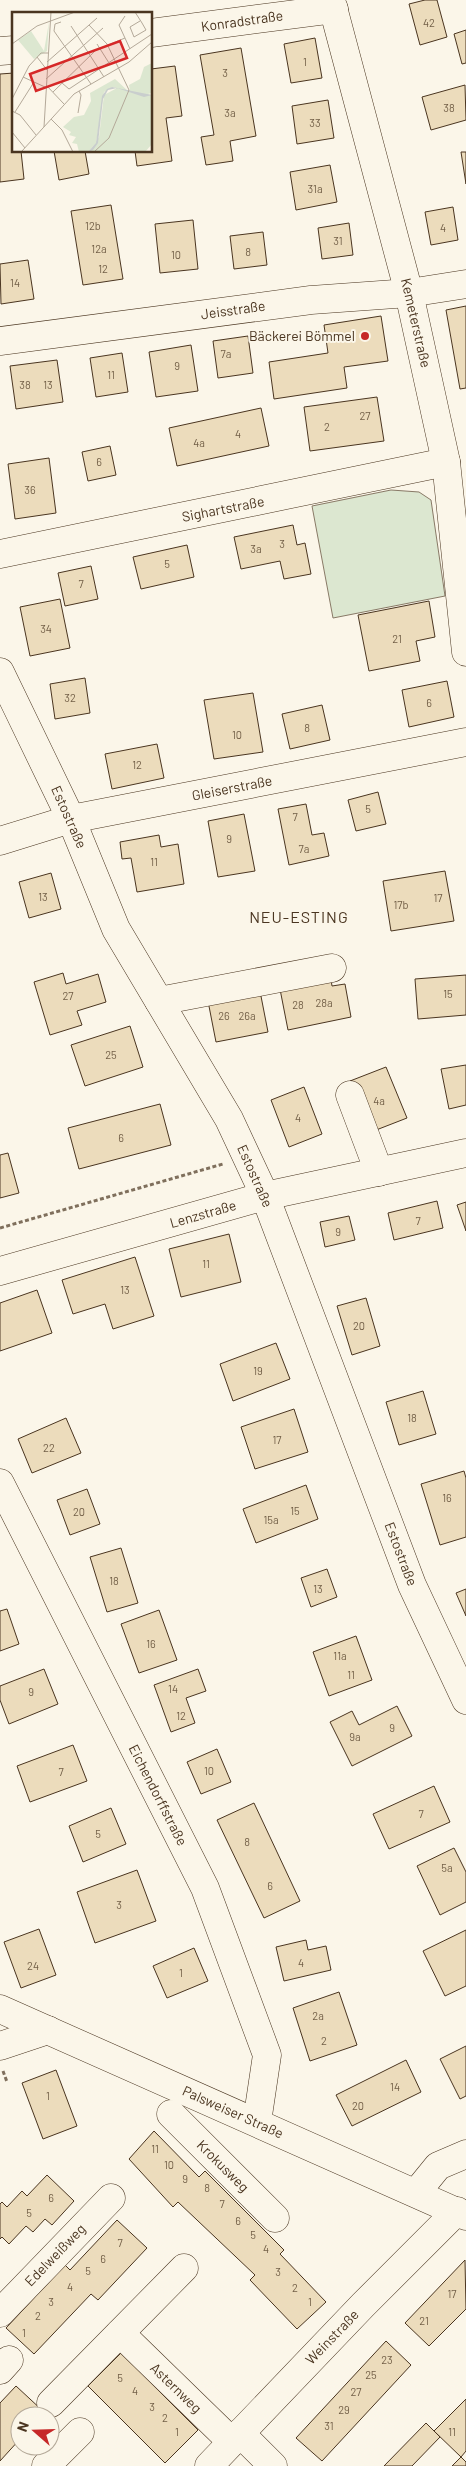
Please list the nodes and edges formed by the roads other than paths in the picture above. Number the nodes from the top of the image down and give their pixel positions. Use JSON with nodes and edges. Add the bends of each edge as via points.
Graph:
{"nodes":[{"id":1,"x":332,"y":5,"type":"edge"},
{"id":2,"x":152,"y":33,"type":"edge"},
{"id":3,"x":466,"y":284,"type":"edge"},
{"id":4,"x":409,"y":293,"type":"junction"},
{"id":5,"x":0,"y":341,"type":"edge"},
{"id":6,"x":446,"y":462,"type":"junction"},
{"id":7,"x":0,"y":554,"type":"edge"},
{"id":8,"x":466,"y":652,"type":"edge"},
{"id":9,"x":0,"y":672,"type":"edge"},
{"id":10,"x":466,"y":742,"type":"edge"},
{"id":11,"x":71,"y":819,"type":"junction"},
{"id":12,"x":0,"y":841,"type":"edge"},
{"id":13,"x":332,"y":968,"type":"dead end"},
{"id":14,"x":158,"y":1001,"type":"junction"},
{"id":15,"x":350,"y":1095,"type":"dead end"},
{"id":16,"x":466,"y":1152,"type":"edge"},
{"id":17,"x":379,"y":1172,"type":"junction"},
{"id":18,"x":266,"y":1196,"type":"junction"},
{"id":19,"x":0,"y":1271,"type":"edge"},
{"id":20,"x":0,"y":1483,"type":"edge"},
{"id":21,"x":466,"y":1700,"type":"edge"},
{"id":22,"x":0,"y":2009,"type":"edge"},
{"id":23,"x":48,"y":2030,"type":"junction"},
{"id":24,"x":0,"y":2046,"type":"edge"},
{"id":25,"x":171,"y":2114,"type":"dead end"},
{"id":26,"x":257,"y":2122,"type":"junction"},
{"id":27,"x":466,"y":2154,"type":"edge"},
{"id":28,"x":416,"y":2193,"type":"junction"},
{"id":29,"x":110,"y":2198,"type":"dead end"},
{"id":30,"x":461,"y":2214,"type":"edge"},
{"id":31,"x":275,"y":2218,"type":"dead end"},
{"id":32,"x":184,"y":2268,"type":"dead end"},
{"id":33,"x":0,"y":2313,"type":"edge"},
{"id":34,"x":120,"y":2333,"type":"junction"},
{"id":35,"x":51,"y":2403,"type":"dead end"},
{"id":36,"x":80,"y":2432,"type":"dead end"},
{"id":37,"x":236,"y":2438,"type":"junction"},
{"id":38,"x":46,"y":2466,"type":"edge"},
{"id":39,"x":209,"y":2466,"type":"edge"},
{"id":40,"x":273,"y":2466,"type":"edge"}],
"edges":[{"from":1,"to":2,"type":"street","name":"Konradstraße"},
{"from":1,"to":4,"type":"street","name":"Kemeterstraße"},
{"from":3,"to":4,"type":"street","name":"Jeisstraße"},
{"from":4,"to":5,"type":"street","name":"Jeisstraße","via":[[311,300]]},
{"from":4,"to":6,"type":"street","name":"Kemeterstraße"},
{"from":6,"to":7,"type":"street","name":"Sighartstraße"},
{"from":6,"to":8,"type":"street","name":"Kemeterstraße"},
{"from":9,"to":11,"type":"street","name":"Estostraße"},
{"from":10,"to":11,"type":"street","name":"Gleiserstraße"},
{"from":11,"to":12,"type":"street","name":"Gleiserstraße"},
{"from":11,"to":14,"type":"street","name":"Estostraße","via":[[116,929]]},
{"from":13,"to":14,"type":"street"},
{"from":14,"to":18,"type":"street","name":"Estostraße","via":[[230,1119]]},
{"from":15,"to":17,"type":"street"},
{"from":16,"to":17,"type":"street","name":"Lenzstraße"},
{"from":17,"to":18,"type":"street","name":"Lenzstraße"},
{"from":18,"to":19,"type":"street","name":"Lenzstraße"},
{"from":18,"to":21,"type":"street","name":"Estostraße","via":[[412,1584]]},
{"from":20,"to":26,"type":"street","name":"Eichendorffstraße","via":[[205,1888],[267,2055]]},
{"from":22,"to":23,"type":"street","name":"Palsweiser Straße"},
{"from":23,"to":24,"type":"street"},
{"from":23,"to":26,"type":"street","name":"Palsweiser Straße"},
{"from":25,"to":31,"type":"street","name":"Krokusweg"},
{"from":26,"to":28,"type":"street","name":"Palsweiser Straße"},
{"from":27,"to":28,"type":"street","via":[[438,2166]]},
{"from":28,"to":30,"type":"street","name":"Palsweiser Straße"},
{"from":29,"to":33,"type":"street","name":"Edelweißweg"},
{"from":30,"to":37,"type":"street","name":"Weinstraße","via":[[363,2305]]},
{"from":32,"to":34,"type":"street"},
{"from":34,"to":35,"type":"street"},
{"from":34,"to":37,"type":"street","name":"Asternweg"},
{"from":36,"to":38,"type":"street"},
{"from":37,"to":39,"type":"street","name":"Weinstraße"},
{"from":37,"to":40,"type":"street","name":"Asternweg"}]}
